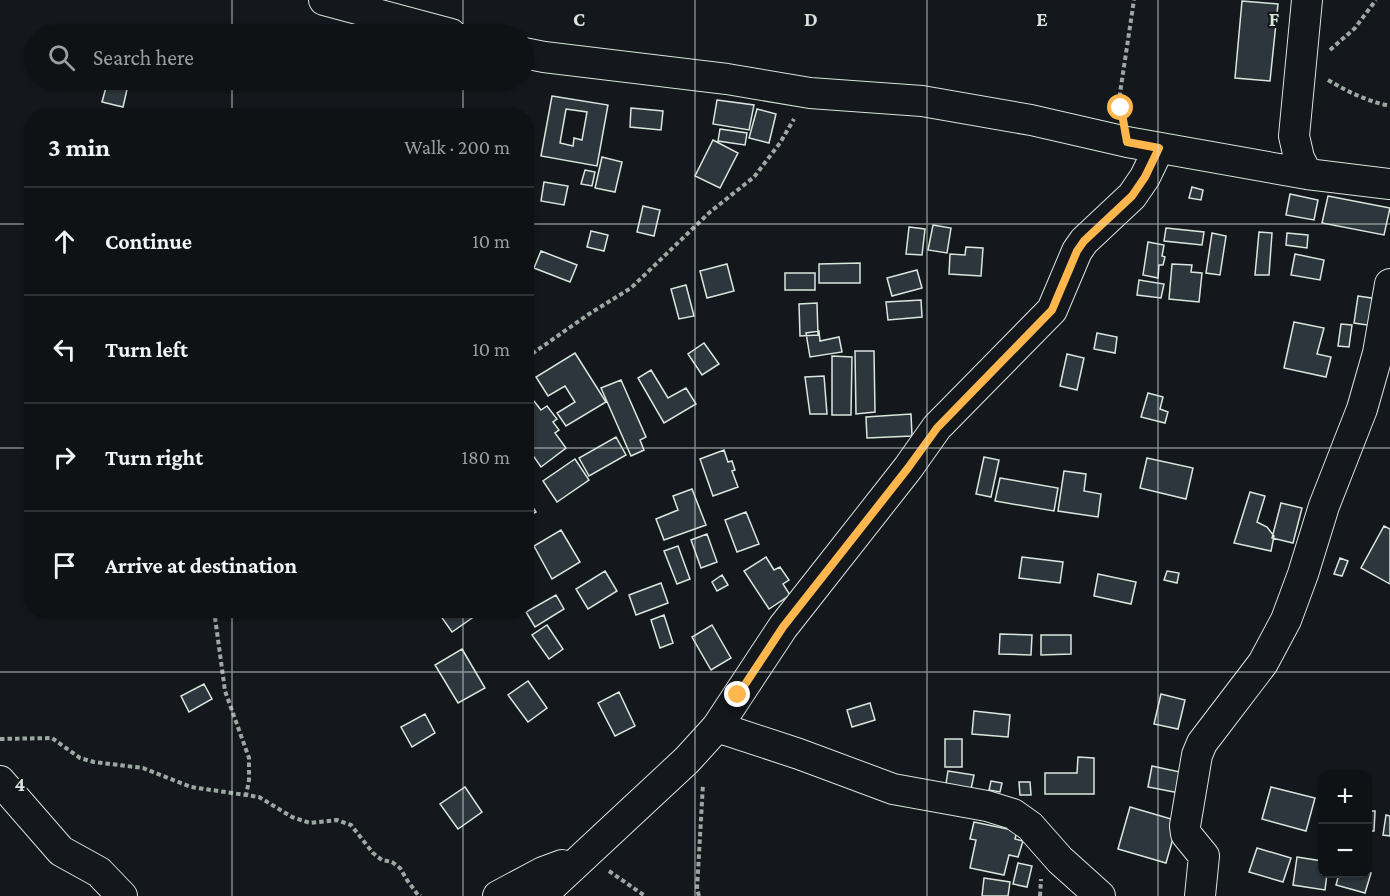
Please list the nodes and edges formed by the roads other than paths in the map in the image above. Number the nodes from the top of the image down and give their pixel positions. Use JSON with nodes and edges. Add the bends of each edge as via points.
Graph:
{"nodes":[{"id":1,"x":324,"y":0,"type":"edge"},
{"id":2,"x":1307,"y":0,"type":"edge"},
{"id":3,"x":414,"y":24,"type":"edge"},
{"id":4,"x":534,"y":54,"type":"edge"},
{"id":5,"x":1159,"y":148,"type":"junction"},
{"id":6,"x":1307,"y":174,"type":"junction"},
{"id":7,"x":1390,"y":184,"type":"edge"},
{"id":8,"x":1390,"y":284,"type":"edge"},
{"id":9,"x":710,"y":736,"type":"junction"},
{"id":10,"x":0,"y":781,"type":"edge"},
{"id":11,"x":585,"y":856,"type":"junction"},
{"id":12,"x":122,"y":896,"type":"edge"},
{"id":13,"x":498,"y":896,"type":"edge"},
{"id":14,"x":541,"y":896,"type":"edge"},
{"id":15,"x":1100,"y":896,"type":"edge"},
{"id":16,"x":1200,"y":896,"type":"edge"}],
"edges":[{"from":1,"to":3,"type":"street"},
{"from":2,"to":6,"type":"street","via":[[1306,66],[1294,136]]},
{"from":4,"to":5,"type":"street","via":[[810,93],[934,103]]},
{"from":5,"to":6,"type":"street"},
{"from":5,"to":9,"type":"street","via":[[1132,196],[1077,251],[1052,310],[937,428],[783,627]]},
{"from":6,"to":7,"type":"street"},
{"from":8,"to":16,"type":"street","via":[[1378,353],[1362,409],[1286,620],[1263,663],[1206,736],[1197,754],[1185,826],[1186,834],[1204,856]]},
{"from":9,"to":11,"type":"street"},
{"from":9,"to":15,"type":"street","via":[[799,754],[893,789],[1013,814]]},
{"from":10,"to":12,"type":"street","via":[[61,851],[99,872]]},
{"from":11,"to":13,"type":"street","via":[[543,872]]},
{"from":11,"to":14,"type":"street"}]}
